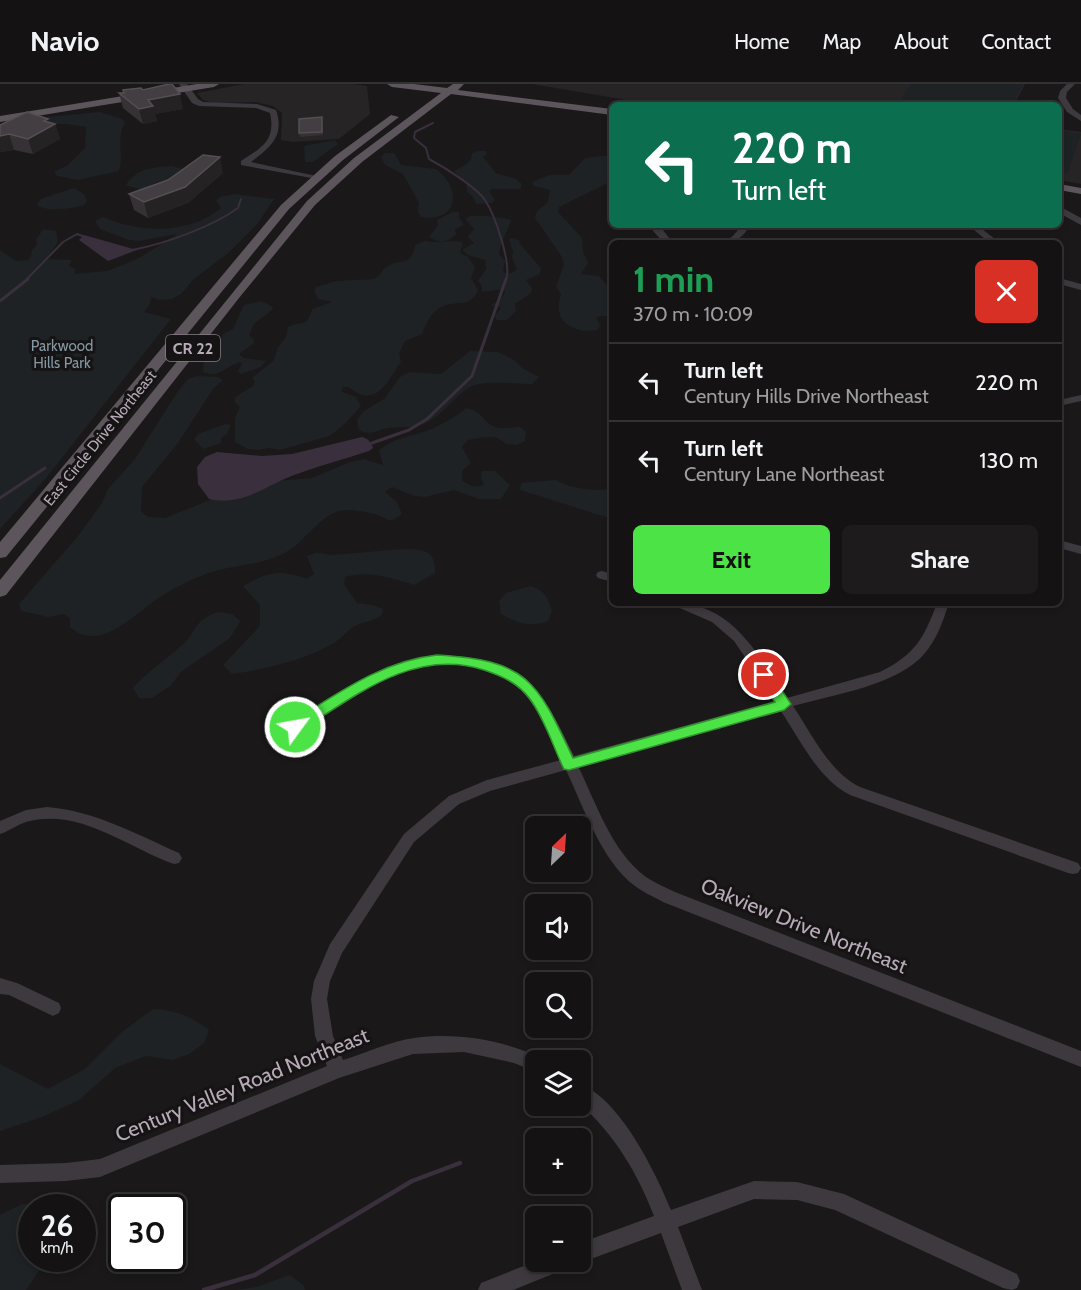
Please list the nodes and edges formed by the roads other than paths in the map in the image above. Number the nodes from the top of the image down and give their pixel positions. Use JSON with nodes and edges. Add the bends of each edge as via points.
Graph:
{"nodes":[{"id":1,"x":214,"y":84,"type":"edge"},
{"id":2,"x":392,"y":84,"type":"edge"},
{"id":3,"x":1071,"y":84,"type":"edge"},
{"id":4,"x":185,"y":86,"type":"edge"},
{"id":5,"x":445,"y":86,"type":"edge"},
{"id":6,"x":417,"y":100,"type":"dead end"},
{"id":7,"x":609,"y":107,"type":"edge"},
{"id":8,"x":401,"y":112,"type":"dead end"},
{"id":9,"x":609,"y":112,"type":"edge"},
{"id":10,"x":1081,"y":118,"type":"edge"},
{"id":11,"x":0,"y":119,"type":"edge"},
{"id":12,"x":317,"y":177,"type":"junction"},
{"id":13,"x":1062,"y":187,"type":"edge"},
{"id":14,"x":1081,"y":190,"type":"edge"},
{"id":15,"x":1062,"y":193,"type":"edge"},
{"id":16,"x":1081,"y":196,"type":"edge"},
{"id":17,"x":1062,"y":211,"type":"edge"},
{"id":18,"x":1081,"y":222,"type":"edge"},
{"id":19,"x":656,"y":228,"type":"edge"},
{"id":20,"x":744,"y":228,"type":"edge"},
{"id":21,"x":976,"y":228,"type":"edge"},
{"id":22,"x":666,"y":240,"type":"edge"},
{"id":23,"x":732,"y":240,"type":"edge"},
{"id":24,"x":992,"y":240,"type":"edge"},
{"id":25,"x":1062,"y":282,"type":"edge"},
{"id":26,"x":1081,"y":287,"type":"edge"},
{"id":27,"x":1081,"y":398,"type":"edge"},
{"id":28,"x":1062,"y":402,"type":"edge"},
{"id":29,"x":1062,"y":545,"type":"edge"},
{"id":30,"x":1081,"y":550,"type":"edge"},
{"id":31,"x":0,"y":553,"type":"edge"},
{"id":32,"x":0,"y":591,"type":"edge"},
{"id":33,"x":687,"y":606,"type":"edge"},
{"id":34,"x":942,"y":606,"type":"edge"},
{"id":35,"x":784,"y":704,"type":"junction"},
{"id":36,"x":295,"y":727,"type":"dead end"},
{"id":37,"x":569,"y":765,"type":"junction"},
{"id":38,"x":0,"y":828,"type":"edge"},
{"id":39,"x":174,"y":858,"type":"dead end"},
{"id":40,"x":1073,"y":868,"type":"dead end"},
{"id":41,"x":0,"y":986,"type":"edge"},
{"id":42,"x":53,"y":1008,"type":"dead end"},
{"id":43,"x":1081,"y":1059,"type":"edge"},
{"id":44,"x":525,"y":1060,"type":"edge"},
{"id":45,"x":338,"y":1070,"type":"junction"},
{"id":46,"x":591,"y":1100,"type":"edge"},
{"id":47,"x":0,"y":1174,"type":"edge"},
{"id":48,"x":665,"y":1222,"type":"junction"},
{"id":49,"x":591,"y":1249,"type":"edge"},
{"id":50,"x":533,"y":1272,"type":"edge"},
{"id":51,"x":1010,"y":1281,"type":"dead end"},
{"id":52,"x":488,"y":1290,"type":"edge"},
{"id":53,"x":692,"y":1290,"type":"edge"}],
"edges":[{"from":1,"to":4,"type":"main road"},
{"from":2,"to":5,"type":"main road"},
{"from":3,"to":10,"type":"street","via":[[1062,98]]},
{"from":4,"to":11,"type":"main road"},
{"from":4,"to":12,"type":"street","via":[[195,101],[202,104],[270,110],[275,136],[244,163]]},
{"from":5,"to":6,"type":"main road"},
{"from":5,"to":7,"type":"main road"},
{"from":5,"to":9,"type":"main road"},
{"from":5,"to":32,"type":"main road","name":"East Circle Drive Northeast","number":"CR 22","via":[[311,202]]},
{"from":8,"to":12,"type":"main road","name":"East Circle Drive Northeast","number":"CR 22"},
{"from":12,"to":31,"type":"main road","name":"East Circle Drive Northeast","number":"CR 22","via":[[270,223]]},
{"from":13,"to":14,"type":"main road"},
{"from":15,"to":16,"type":"main road"},
{"from":17,"to":18,"type":"street"},
{"from":19,"to":22,"type":"street"},
{"from":20,"to":23,"type":"street"},
{"from":21,"to":24,"type":"street"},
{"from":25,"to":26,"type":"street"},
{"from":27,"to":28,"type":"street"},
{"from":29,"to":30,"type":"street"},
{"from":33,"to":35,"type":"street","via":[[704,612],[739,638]]},
{"from":34,"to":35,"type":"street","via":[[926,645],[906,665],[884,676]]},
{"from":35,"to":37,"type":"street"},
{"from":35,"to":40,"type":"street","via":[[842,784]]},
{"from":36,"to":37,"type":"street","name":"Oakview Drive Northeast","via":[[389,671],[429,660],[473,662],[507,673],[523,683],[542,706]]},
{"from":37,"to":43,"type":"street","name":"Oakview Drive Northeast","via":[[615,854],[630,873],[653,889]]},
{"from":37,"to":45,"type":"street","via":[[471,792],[439,811],[409,838],[336,949],[322,981],[324,1036]]},
{"from":38,"to":39,"type":"street","via":[[29,815],[61,814],[81,818]]},
{"from":41,"to":42,"type":"street","via":[[11,987]]},
{"from":44,"to":45,"type":"street","name":"Century Valley Road Northeast","via":[[490,1048],[438,1043],[386,1053]]},
{"from":45,"to":47,"type":"street","name":"Century Valley Road Northeast","via":[[100,1168]]},
{"from":46,"to":48,"type":"street","via":[[631,1146]]},
{"from":48,"to":49,"type":"street"},
{"from":48,"to":51,"type":"street","via":[[754,1190],[797,1191],[837,1201]]},
{"from":48,"to":53,"type":"street"},
{"from":50,"to":52,"type":"street"}]}
